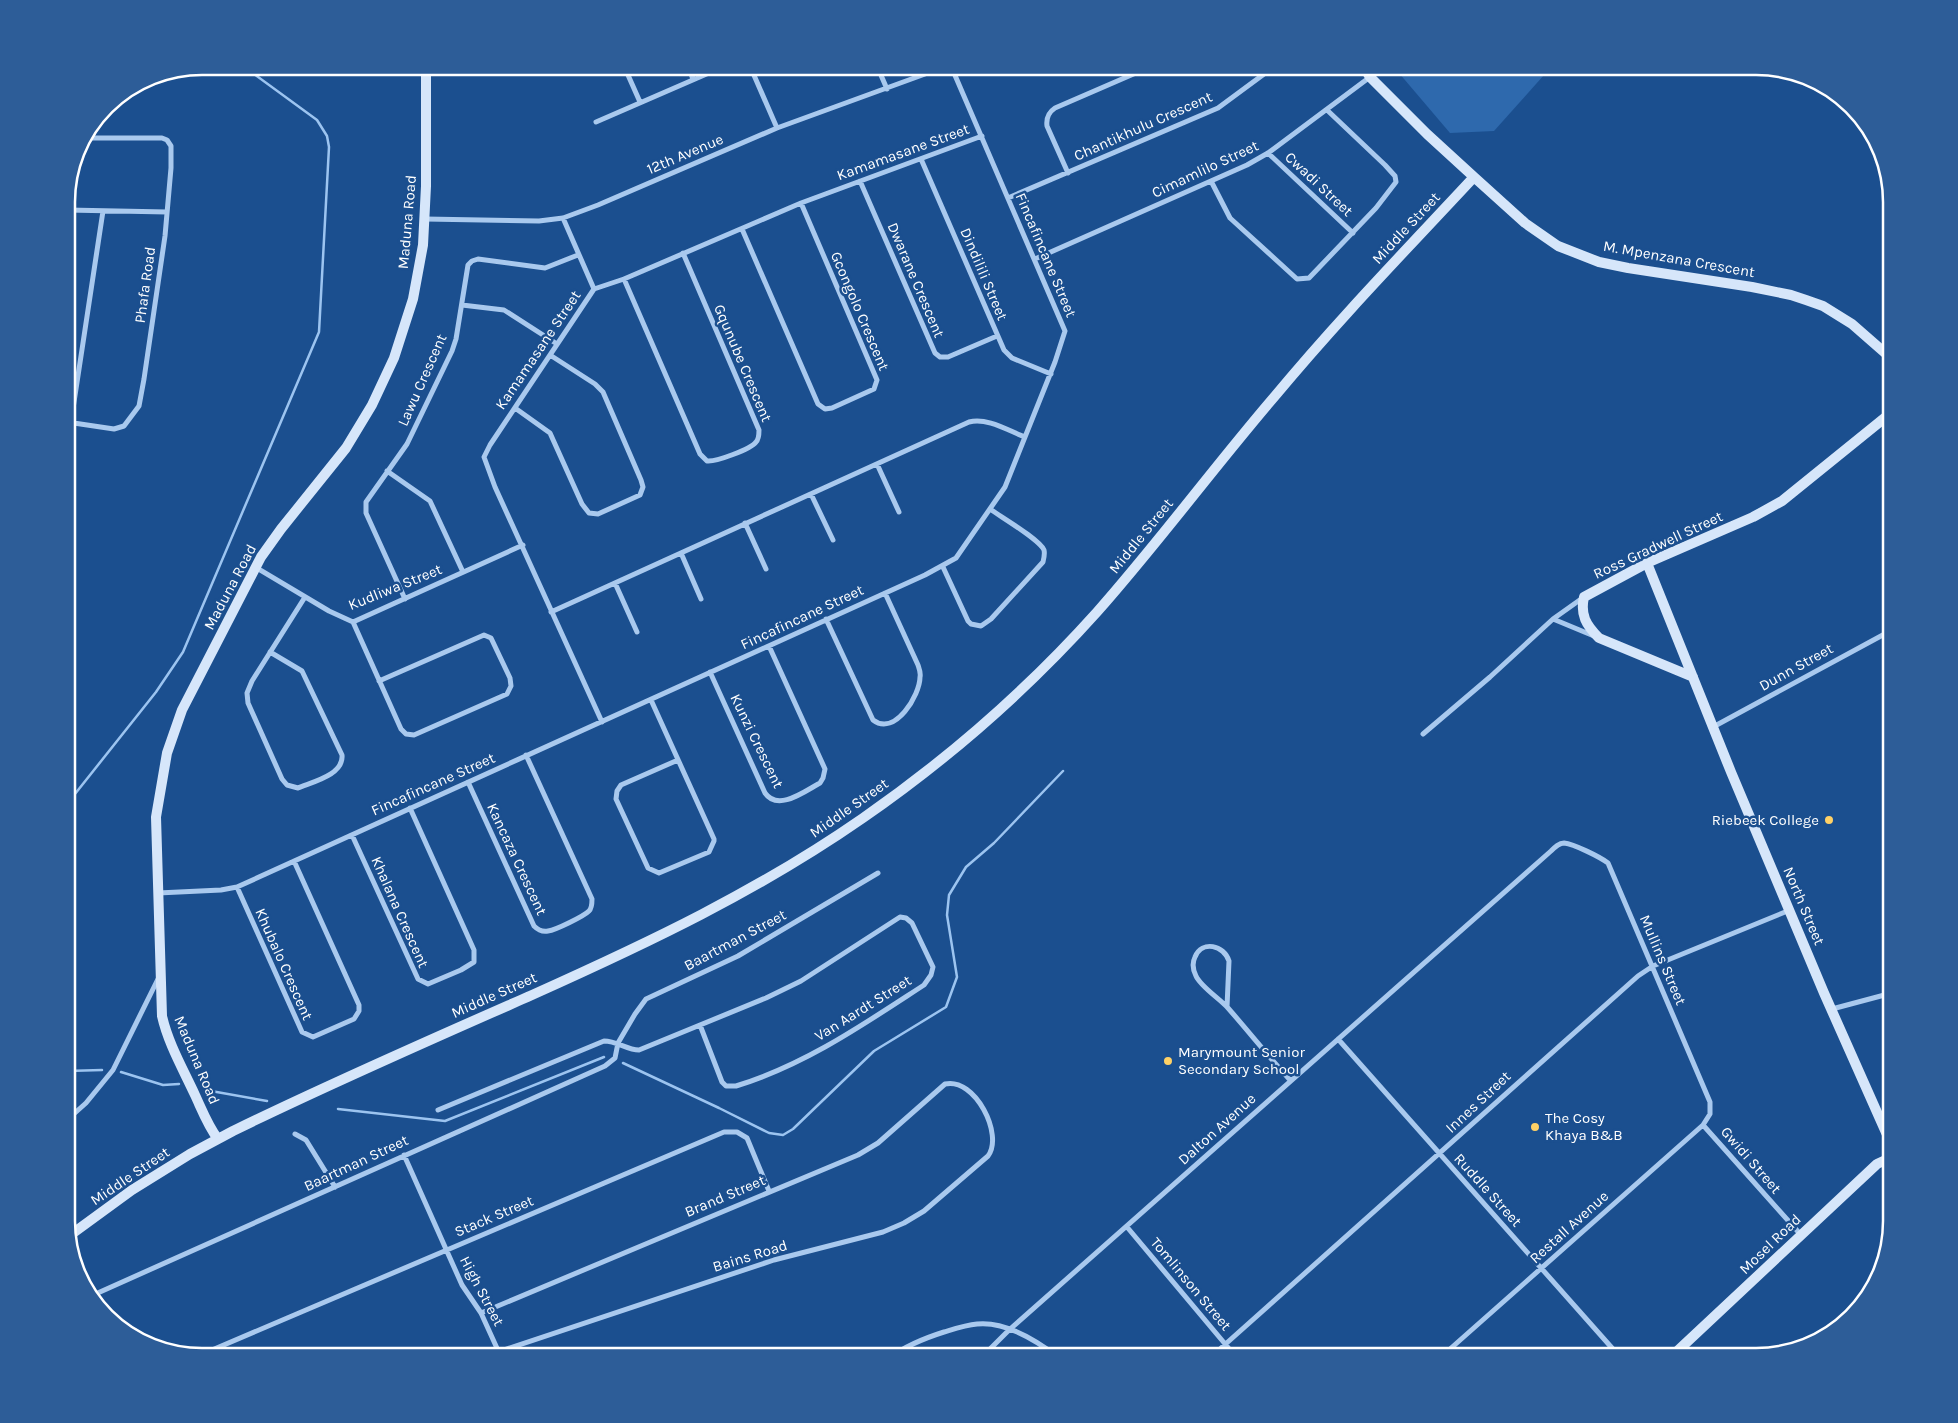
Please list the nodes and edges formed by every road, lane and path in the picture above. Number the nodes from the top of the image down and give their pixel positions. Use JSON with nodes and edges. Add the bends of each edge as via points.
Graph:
{"nodes":[{"id":1,"x":426,"y":75,"type":"edge"},
{"id":2,"x":628,"y":75,"type":"edge"},
{"id":3,"x":691,"y":75,"type":"edge"},
{"id":4,"x":703,"y":75,"type":"edge"},
{"id":5,"x":754,"y":75,"type":"edge"},
{"id":6,"x":881,"y":75,"type":"edge"},
{"id":7,"x":924,"y":75,"type":"edge"},
{"id":8,"x":955,"y":75,"type":"edge"},
{"id":9,"x":1131,"y":75,"type":"edge"},
{"id":10,"x":1263,"y":75,"type":"edge"},
{"id":11,"x":1370,"y":76,"type":"joint"},
{"id":12,"x":693,"y":79,"type":"junction"},
{"id":13,"x":887,"y":89,"type":"junction"},
{"id":14,"x":640,"y":102,"type":"junction"},
{"id":15,"x":1327,"y":110,"type":"junction"},
{"id":16,"x":596,"y":122,"type":"dead end"},
{"id":17,"x":777,"y":128,"type":"junction"},
{"id":18,"x":982,"y":136,"type":"junction"},
{"id":19,"x":93,"y":138,"type":"edge"},
{"id":20,"x":1268,"y":153,"type":"junction"},
{"id":21,"x":921,"y":159,"type":"junction"},
{"id":22,"x":1068,"y":173,"type":"junction"},
{"id":23,"x":1474,"y":177,"type":"junction"},
{"id":24,"x":860,"y":181,"type":"junction"},
{"id":25,"x":1211,"y":181,"type":"junction"},
{"id":26,"x":1008,"y":198,"type":"junction"},
{"id":27,"x":801,"y":203,"type":"junction"},
{"id":28,"x":75,"y":210,"type":"edge"},
{"id":29,"x":103,"y":211,"type":"junction"},
{"id":30,"x":167,"y":212,"type":"junction"},
{"id":31,"x":425,"y":218,"type":"junction"},
{"id":32,"x":563,"y":218,"type":"junction"},
{"id":33,"x":742,"y":229,"type":"junction"},
{"id":34,"x":1353,"y":233,"type":"junction"},
{"id":35,"x":683,"y":253,"type":"junction"},
{"id":36,"x":578,"y":255,"type":"junction"},
{"id":37,"x":1035,"y":259,"type":"junction"},
{"id":38,"x":624,"y":279,"type":"junction"},
{"id":39,"x":594,"y":289,"type":"junction"},
{"id":40,"x":462,"y":305,"type":"junction"},
{"id":41,"x":997,"y":336,"type":"junction"},
{"id":42,"x":557,"y":344,"type":"junction"},
{"id":43,"x":1883,"y":351,"type":"edge"},
{"id":44,"x":550,"y":355,"type":"junction"},
{"id":45,"x":1051,"y":374,"type":"junction"},
{"id":46,"x":75,"y":385,"type":"edge"},
{"id":47,"x":515,"y":408,"type":"junction"},
{"id":48,"x":1883,"y":419,"type":"edge"},
{"id":49,"x":75,"y":423,"type":"edge"},
{"id":50,"x":1025,"y":437,"type":"junction"},
{"id":51,"x":877,"y":464,"type":"junction"},
{"id":52,"x":387,"y":471,"type":"junction"},
{"id":53,"x":811,"y":494,"type":"junction"},
{"id":54,"x":990,"y":509,"type":"junction"},
{"id":55,"x":899,"y":512,"type":"dead end"},
{"id":56,"x":745,"y":523,"type":"junction"},
{"id":57,"x":833,"y":540,"type":"dead end"},
{"id":58,"x":523,"y":545,"type":"junction"},
{"id":59,"x":681,"y":553,"type":"junction"},
{"id":60,"x":1647,"y":563,"type":"junction"},
{"id":61,"x":943,"y":566,"type":"junction"},
{"id":62,"x":255,"y":567,"type":"junction"},
{"id":63,"x":766,"y":569,"type":"dead end"},
{"id":64,"x":463,"y":572,"type":"junction"},
{"id":65,"x":615,"y":582,"type":"junction"},
{"id":66,"x":885,"y":593,"type":"junction"},
{"id":67,"x":305,"y":596,"type":"junction"},
{"id":68,"x":1584,"y":597,"type":"junction"},
{"id":69,"x":405,"y":599,"type":"junction"},
{"id":70,"x":701,"y":599,"type":"dead end"},
{"id":71,"x":552,"y":612,"type":"junction"},
{"id":72,"x":1552,"y":619,"type":"junction"},
{"id":73,"x":826,"y":620,"type":"junction"},
{"id":74,"x":353,"y":622,"type":"junction"},
{"id":75,"x":637,"y":632,"type":"dead end"},
{"id":76,"x":1883,"y":635,"type":"edge"},
{"id":77,"x":1599,"y":638,"type":"junction"},
{"id":78,"x":769,"y":646,"type":"junction"},
{"id":79,"x":270,"y":652,"type":"junction"},
{"id":80,"x":710,"y":672,"type":"junction"},
{"id":81,"x":1693,"y":677,"type":"junction"},
{"id":82,"x":380,"y":681,"type":"junction"},
{"id":83,"x":651,"y":700,"type":"junction"},
{"id":84,"x":602,"y":722,"type":"junction"},
{"id":85,"x":1713,"y":727,"type":"junction"},
{"id":86,"x":1422,"y":734,"type":"dead end"},
{"id":87,"x":526,"y":755,"type":"junction"},
{"id":88,"x":678,"y":760,"type":"junction"},
{"id":89,"x":468,"y":782,"type":"junction"},
{"id":90,"x":410,"y":808,"type":"junction"},
{"id":91,"x":352,"y":835,"type":"junction"},
{"id":92,"x":1562,"y":843,"type":"joint"},
{"id":93,"x":294,"y":861,"type":"junction"},
{"id":94,"x":878,"y":873,"type":"dead end"},
{"id":95,"x":236,"y":887,"type":"junction"},
{"id":96,"x":158,"y":893,"type":"junction"},
{"id":97,"x":1790,"y":910,"type":"junction"},
{"id":98,"x":1652,"y":966,"type":"junction"},
{"id":99,"x":160,"y":976,"type":"junction"},
{"id":100,"x":1883,"y":995,"type":"edge"},
{"id":101,"x":1227,"y":1007,"type":"junction"},
{"id":102,"x":1832,"y":1009,"type":"junction"},
{"id":103,"x":700,"y":1026,"type":"junction"},
{"id":104,"x":1338,"y":1039,"type":"junction"},
{"id":105,"x":618,"y":1043,"type":"junction"},
{"id":106,"x":1290,"y":1080,"type":"junction"},
{"id":107,"x":964,"y":1086,"type":"joint"},
{"id":108,"x":438,"y":1110,"type":"dead end"},
{"id":109,"x":75,"y":1112,"type":"edge"},
{"id":110,"x":1710,"y":1114,"type":"joint"},
{"id":111,"x":1703,"y":1125,"type":"junction"},
{"id":112,"x":1883,"y":1125,"type":"edge"},
{"id":113,"x":295,"y":1134,"type":"dead end"},
{"id":114,"x":218,"y":1139,"type":"junction"},
{"id":115,"x":1440,"y":1154,"type":"junction"},
{"id":116,"x":404,"y":1155,"type":"junction"},
{"id":117,"x":1883,"y":1162,"type":"edge"},
{"id":118,"x":335,"y":1187,"type":"junction"},
{"id":119,"x":769,"y":1191,"type":"junction"},
{"id":120,"x":1127,"y":1227,"type":"junction"},
{"id":121,"x":75,"y":1231,"type":"edge"},
{"id":122,"x":1801,"y":1235,"type":"junction"},
{"id":123,"x":446,"y":1250,"type":"junction"},
{"id":124,"x":1541,"y":1268,"type":"junction"},
{"id":125,"x":98,"y":1293,"type":"edge"},
{"id":126,"x":481,"y":1313,"type":"junction"},
{"id":127,"x":1009,"y":1330,"type":"junction"},
{"id":128,"x":1226,"y":1344,"type":"junction"},
{"id":129,"x":217,"y":1348,"type":"edge"},
{"id":130,"x":497,"y":1348,"type":"edge"},
{"id":131,"x":517,"y":1348,"type":"edge"},
{"id":132,"x":907,"y":1348,"type":"edge"},
{"id":133,"x":991,"y":1348,"type":"edge"},
{"id":134,"x":1045,"y":1348,"type":"edge"},
{"id":135,"x":1221,"y":1348,"type":"edge"},
{"id":136,"x":1229,"y":1348,"type":"edge"},
{"id":137,"x":1451,"y":1348,"type":"edge"},
{"id":138,"x":1612,"y":1348,"type":"edge"},
{"id":139,"x":1681,"y":1348,"type":"edge"}],
"edges":[{"from":1,"to":31,"type":"street","name":"Maduna Road"},
{"from":2,"to":14,"type":"street"},
{"from":3,"to":12,"type":"street"},
{"from":4,"to":12,"type":"street"},
{"from":5,"to":17,"type":"street"},
{"from":6,"to":13,"type":"street"},
{"from":7,"to":13,"type":"street","name":"12th Avenue"},
{"from":8,"to":18,"type":"street","name":"Fincafincane Street"},
{"from":9,"to":22,"type":"street","name":"Chantikhulu Crescent","via":[[1050,112],[1047,126]]},
{"from":10,"to":22,"type":"street","name":"Chantikhulu Crescent","via":[[1218,108]]},
{"from":11,"to":15,"type":"street","name":"Cimamlilo Street"},
{"from":11,"to":23,"type":"street","name":"M. Mpenzana Crescent"},
{"from":12,"to":14,"type":"street"},
{"from":13,"to":17,"type":"street","name":"12th Avenue"},
{"from":14,"to":16,"type":"street"},
{"from":15,"to":20,"type":"street","name":"Cimamlilo Street"},
{"from":15,"to":34,"type":"street","via":[[1395,176],[1394,186]]},
{"from":17,"to":32,"type":"street","name":"12th Avenue"},
{"from":18,"to":21,"type":"street","name":"Kamamasane Street"},
{"from":18,"to":26,"type":"street","name":"Fincafincane Street"},
{"from":19,"to":30,"type":"street","name":"Phafa Road","via":[[158,137],[167,140],[171,148]]},
{"from":20,"to":25,"type":"street","name":"Cimamlilo Street"},
{"from":20,"to":34,"type":"street","name":"Cwadi Street"},
{"from":21,"to":24,"type":"street","name":"Kamamasane Street"},
{"from":21,"to":41,"type":"street","name":"Dindilili Street"},
{"from":22,"to":26,"type":"street","name":"Chantikhulu Crescent"},
{"from":23,"to":43,"type":"street","name":"M. Mpenzana Crescent","via":[[1537,232],[1558,246],[1599,262],[1791,295],[1823,306],[1852,324]]},
{"from":23,"to":114,"type":"street","name":"Middle Street","via":[[1280,389],[1126,579],[1066,645],[946,756],[890,799],[778,873],[698,918]]},
{"from":24,"to":27,"type":"street","name":"Kamamasane Street"},
{"from":24,"to":41,"type":"street","name":"Dwarane Crescent","via":[[935,353],[948,357]]},
{"from":25,"to":34,"type":"street","via":[[1230,218],[1297,279],[1314,274]]},
{"from":25,"to":37,"type":"street","name":"Cimamlilo Street"},
{"from":26,"to":37,"type":"street","name":"Fincafincane Street"},
{"from":27,"to":33,"type":"street","name":"Kamamasane Street"},
{"from":27,"to":33,"type":"street","name":"Gcongolo Crescent","via":[[877,380],[874,389],[840,404],[827,409],[818,404]]},
{"from":28,"to":29,"type":"street"},
{"from":29,"to":30,"type":"street"},
{"from":29,"to":46,"type":"street"},
{"from":30,"to":49,"type":"street","name":"Phafa Road","via":[[141,401],[123,427],[114,429]]},
{"from":31,"to":32,"type":"street","name":"12th Avenue","via":[[539,221]]},
{"from":31,"to":62,"type":"street","name":"Maduna Road","via":[[413,299],[394,358],[372,406],[346,448]]},
{"from":32,"to":36,"type":"street"},
{"from":33,"to":35,"type":"street","name":"Kamamasane Street"},
{"from":35,"to":38,"type":"street","name":"Kamamasane Street"},
{"from":35,"to":38,"type":"street","name":"Gqunube Crescent","via":[[759,430],[755,444],[718,460],[707,461],[700,454]]},
{"from":36,"to":39,"type":"street"},
{"from":36,"to":40,"type":"street","name":"Lawu Crescent","via":[[545,268],[474,260],[467,268]]},
{"from":37,"to":45,"type":"street","name":"Fincafincane Street","via":[[1064,327]]},
{"from":38,"to":39,"type":"street","name":"Kamamasane Street"},
{"from":39,"to":42,"type":"street","name":"Kamamasane Street"},
{"from":40,"to":42,"type":"street","via":[[504,310]]},
{"from":40,"to":52,"type":"street","name":"Lawu Crescent","via":[[452,351],[410,439]]},
{"from":41,"to":45,"type":"street","name":"Dindilili Street","via":[[1010,357]]},
{"from":42,"to":44,"type":"street","name":"Kamamasane Street"},
{"from":44,"to":47,"type":"street","name":"Kamamasane Street"},
{"from":44,"to":47,"type":"street","via":[[603,392],[642,480],[640,495],[598,514],[589,513],[550,433]]},
{"from":45,"to":50,"type":"street","name":"Fincafincane Street"},
{"from":47,"to":58,"type":"street","name":"Kamamasane Street","via":[[484,457]]},
{"from":48,"to":60,"type":"street","name":"Ross Gradwell Street","via":[[1782,501]]},
{"from":50,"to":51,"type":"street","via":[[976,420]]},
{"from":50,"to":54,"type":"street","name":"Fincafincane Street","via":[[1005,487]]},
{"from":51,"to":53,"type":"street"},
{"from":51,"to":55,"type":"street"},
{"from":52,"to":64,"type":"street","via":[[430,501]]},
{"from":52,"to":69,"type":"street","name":"Lawu Crescent","via":[[368,498],[365,509]]},
{"from":53,"to":56,"type":"street"},
{"from":53,"to":57,"type":"street"},
{"from":54,"to":61,"type":"street","name":"Fincafincane Street","via":[[960,553]]},
{"from":54,"to":61,"type":"street","via":[[1042,547],[1044,562],[981,626],[971,624],[966,618]]},
{"from":56,"to":59,"type":"street"},
{"from":56,"to":63,"type":"street"},
{"from":58,"to":64,"type":"street","name":"Kudliwa Street"},
{"from":58,"to":71,"type":"street","name":"Kamamasane Street"},
{"from":59,"to":65,"type":"street"},
{"from":59,"to":70,"type":"street"},
{"from":60,"to":68,"type":"street","name":"Ross Gradwell Street"},
{"from":60,"to":81,"type":"street","name":"North Street"},
{"from":61,"to":66,"type":"street","name":"Fincafincane Street"},
{"from":62,"to":67,"type":"street","name":"Kudliwa Street"},
{"from":62,"to":96,"type":"street","name":"Maduna Road","via":[[182,710],[167,753],[156,817]]},
{"from":64,"to":69,"type":"street","name":"Kudliwa Street"},
{"from":65,"to":71,"type":"street"},
{"from":65,"to":75,"type":"street"},
{"from":66,"to":73,"type":"street","name":"Fincafincane Street"},
{"from":66,"to":73,"type":"street","via":[[920,676],[908,710],[888,724],[873,720]]},
{"from":67,"to":74,"type":"street","name":"Kudliwa Street"},
{"from":67,"to":79,"type":"street"},
{"from":68,"to":72,"type":"street","name":"Ross Gradwell Street"},
{"from":68,"to":77,"type":"street","via":[[1584,620]]},
{"from":69,"to":74,"type":"street","name":"Kudliwa Street"},
{"from":71,"to":84,"type":"street","name":"Kamamasane Street"},
{"from":72,"to":77,"type":"street"},
{"from":72,"to":86,"type":"street","name":"Ross Gradwell Street"},
{"from":73,"to":78,"type":"street","name":"Fincafincane Street"},
{"from":74,"to":82,"type":"street"},
{"from":76,"to":85,"type":"street","name":"Dunn Street"},
{"from":77,"to":81,"type":"street"},
{"from":78,"to":80,"type":"street","name":"Fincafincane Street"},
{"from":78,"to":80,"type":"street","name":"Kunzi Crescent","via":[[825,770],[820,783],[787,800],[779,802],[765,792]]},
{"from":79,"to":79,"type":"street","via":[[246,697],[282,779],[289,786],[298,788],[336,770],[342,756],[302,671]]},
{"from":80,"to":83,"type":"street","name":"Fincafincane Street"},
{"from":81,"to":85,"type":"street","name":"North Street"},
{"from":82,"to":82,"type":"street","via":[[401,729],[410,735],[507,694],[511,684],[491,638],[484,635]]},
{"from":83,"to":84,"type":"street","name":"Fincafincane Street"},
{"from":83,"to":88,"type":"street"},
{"from":84,"to":87,"type":"street","name":"Fincafincane Street"},
{"from":85,"to":97,"type":"street","name":"North Street"},
{"from":87,"to":89,"type":"street","name":"Fincafincane Street"},
{"from":87,"to":89,"type":"street","name":"Kancaza Crescent","via":[[592,899],[588,912],[557,927],[548,931],[534,926]]},
{"from":88,"to":88,"type":"street","via":[[714,843],[709,852],[659,874],[648,868],[616,793],[621,785]]},
{"from":89,"to":90,"type":"street","name":"Fincafincane Street"},
{"from":90,"to":91,"type":"street","name":"Fincafincane Street"},
{"from":90,"to":91,"type":"street","name":"Khalana Crescent","via":[[474,950],[474,962],[461,970],[428,984],[418,979]]},
{"from":91,"to":93,"type":"street","name":"Fincafincane Street"},
{"from":92,"to":98,"type":"street","name":"Mullins Street","via":[[1608,863]]},
{"from":92,"to":104,"type":"street","name":"Dalton Avenue"},
{"from":93,"to":95,"type":"street","name":"Fincafincane Street"},
{"from":93,"to":95,"type":"street","name":"Khubalo Crescent","via":[[359,1005],[356,1017],[313,1037],[302,1032]]},
{"from":94,"to":105,"type":"street","name":"Baartman Street","via":[[738,956],[650,997],[643,1002]]},
{"from":95,"to":96,"type":"street","name":"Fincafincane Street"},
{"from":96,"to":99,"type":"street","name":"Maduna Road"},
{"from":97,"to":98,"type":"street","name":"Innes Street"},
{"from":97,"to":102,"type":"street","name":"North Street"},
{"from":98,"to":110,"type":"street","name":"Mullins Street","via":[[1710,1102]]},
{"from":98,"to":115,"type":"street","name":"Innes Street"},
{"from":99,"to":109,"type":"street","via":[[113,1070]]},
{"from":99,"to":114,"type":"street","name":"Maduna Road","via":[[165,1029]]},
{"from":100,"to":102,"type":"street"},
{"from":101,"to":101,"type":"street","via":[[1228,956],[1217,947],[1206,947],[1196,954],[1195,974]]},
{"from":101,"to":106,"type":"street"},
{"from":102,"to":112,"type":"street","name":"North Street"},
{"from":103,"to":103,"type":"street","name":"Van Aardt Street","via":[[801,981],[900,917],[912,923],[932,967],[924,985],[824,1049],[736,1086],[726,1086],[722,1082]]},
{"from":103,"to":105,"type":"street","name":"Van Aardt Street","via":[[640,1050]]},
{"from":104,"to":106,"type":"street","name":"Dalton Avenue"},
{"from":104,"to":115,"type":"street","name":"Ruddle Street"},
{"from":105,"to":108,"type":"street","via":[[604,1041]]},
{"from":105,"to":116,"type":"street","name":"Baartman Street","via":[[615,1058],[605,1066]]},
{"from":106,"to":120,"type":"street","name":"Dalton Avenue"},
{"from":107,"to":119,"type":"street","name":"Brand Street","via":[[946,1084],[869,1148]]},
{"from":107,"to":131,"type":"street","name":"Bains Road","via":[[986,1113],[993,1138],[992,1150],[924,1211],[873,1236],[774,1260]]},
{"from":110,"to":111,"type":"street","name":"Restall Avenue"},
{"from":111,"to":122,"type":"street","name":"Gwidi Street"},
{"from":111,"to":124,"type":"street","name":"Restall Avenue"},
{"from":113,"to":118,"type":"street","via":[[311,1147]]},
{"from":114,"to":121,"type":"street","name":"Middle Street","via":[[132,1190]]},
{"from":115,"to":124,"type":"street","name":"Ruddle Street"},
{"from":115,"to":128,"type":"street","name":"Innes Street"},
{"from":116,"to":118,"type":"street","name":"Baartman Street"},
{"from":116,"to":123,"type":"street","name":"High Street"},
{"from":117,"to":122,"type":"street","name":"Mosel Road"},
{"from":118,"to":125,"type":"street","name":"Baartman Street"},
{"from":119,"to":123,"type":"street","name":"Stack Street","via":[[748,1138],[728,1131]]},
{"from":119,"to":126,"type":"street","name":"Brand Street"},
{"from":120,"to":127,"type":"street","name":"Dalton Avenue"},
{"from":120,"to":128,"type":"street","name":"Tomlinson Street"},
{"from":122,"to":139,"type":"street","name":"Mosel Road"},
{"from":123,"to":126,"type":"street","name":"High Street","via":[[462,1285]]},
{"from":123,"to":129,"type":"street","name":"Stack Street"},
{"from":124,"to":137,"type":"street","name":"Restall Avenue"},
{"from":124,"to":138,"type":"street","name":"Ruddle Street"},
{"from":126,"to":130,"type":"street","name":"High Street"},
{"from":127,"to":132,"type":"street","via":[[992,1325],[963,1326]]},
{"from":127,"to":133,"type":"street","name":"Dalton Avenue"},
{"from":127,"to":134,"type":"street"},
{"from":128,"to":135,"type":"street","name":"Innes Street"},
{"from":128,"to":136,"type":"street","name":"Tomlinson Street"}]}
